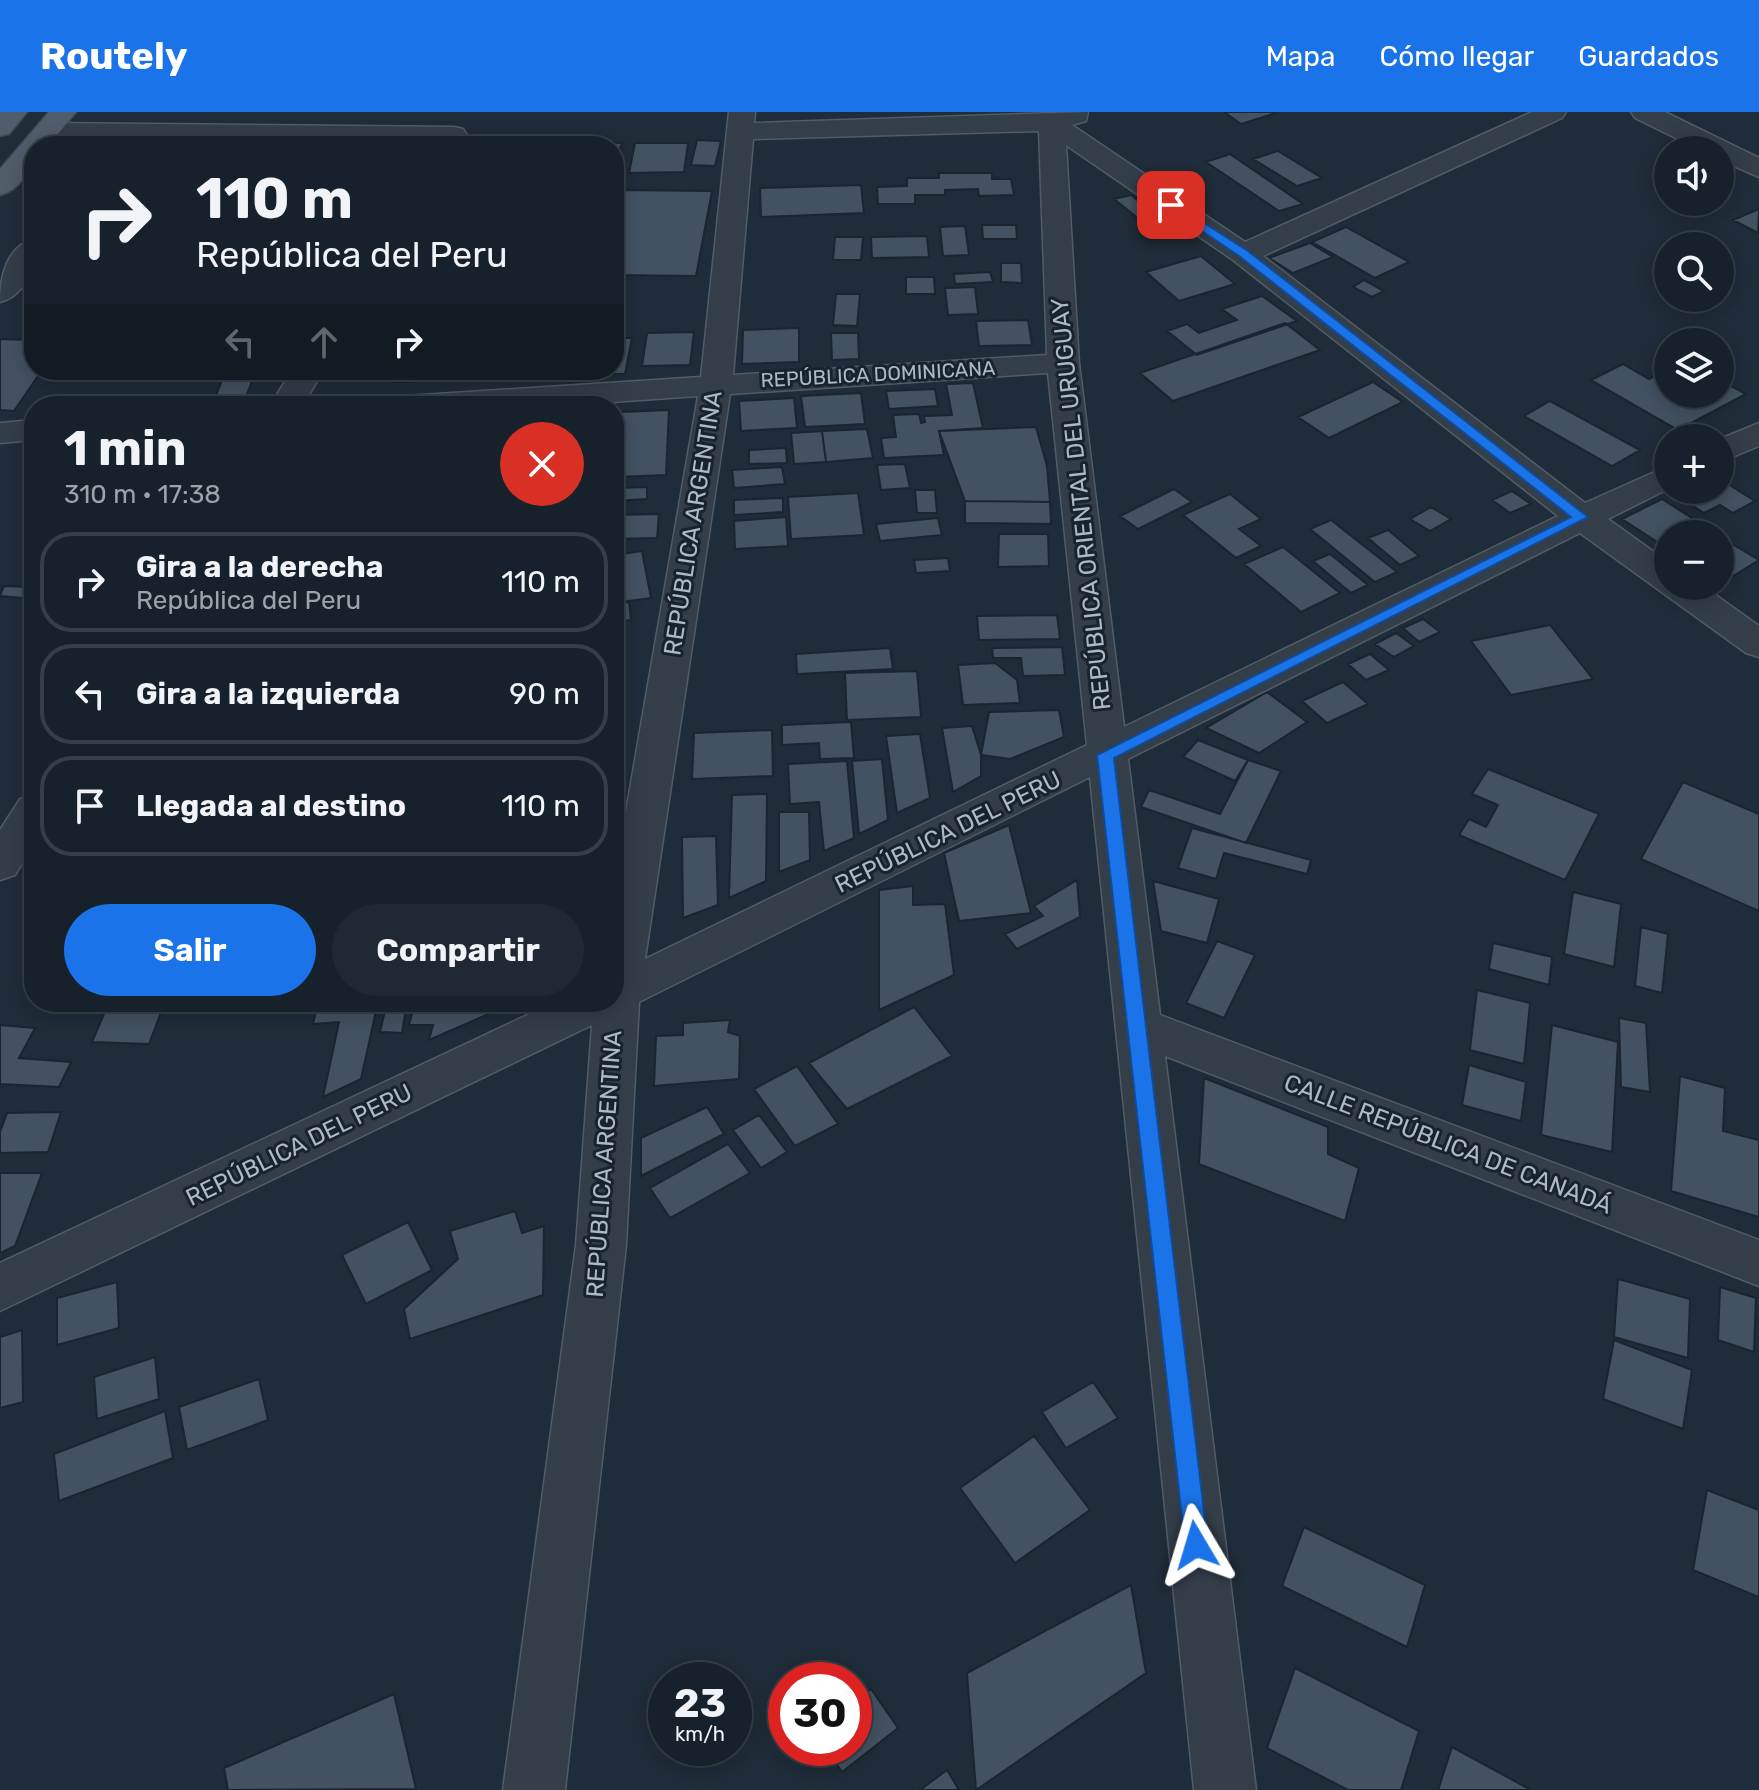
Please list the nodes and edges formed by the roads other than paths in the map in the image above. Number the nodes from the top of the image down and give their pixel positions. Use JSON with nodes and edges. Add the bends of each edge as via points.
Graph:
{"nodes":[{"id":1,"x":14,"y":112,"type":"edge"},
{"id":2,"x":1644,"y":112,"type":"edge"},
{"id":3,"x":1063,"y":116,"type":"edge"},
{"id":4,"x":1531,"y":116,"type":"edge"},
{"id":5,"x":741,"y":121,"type":"edge"},
{"id":6,"x":0,"y":128,"type":"edge"},
{"id":7,"x":44,"y":134,"type":"edge"},
{"id":8,"x":80,"y":136,"type":"edge"},
{"id":9,"x":24,"y":158,"type":"edge"},
{"id":10,"x":1759,"y":169,"type":"edge"},
{"id":11,"x":0,"y":187,"type":"edge"},
{"id":12,"x":1243,"y":254,"type":"junction"},
{"id":13,"x":24,"y":261,"type":"edge"},
{"id":14,"x":0,"y":293,"type":"edge"},
{"id":15,"x":1063,"y":363,"type":"junction"},
{"id":16,"x":716,"y":384,"type":"junction"},
{"id":17,"x":547,"y":396,"type":"edge"},
{"id":18,"x":24,"y":431,"type":"edge"},
{"id":19,"x":0,"y":433,"type":"edge"},
{"id":20,"x":1759,"y":433,"type":"edge"},
{"id":21,"x":1734,"y":445,"type":"edge"},
{"id":22,"x":1654,"y":483,"type":"edge"},
{"id":23,"x":1581,"y":517,"type":"junction"},
{"id":24,"x":1654,"y":569,"type":"edge"},
{"id":25,"x":1698,"y":600,"type":"edge"},
{"id":26,"x":1759,"y":644,"type":"edge"},
{"id":27,"x":1105,"y":755,"type":"junction"},
{"id":28,"x":24,"y":826,"type":"edge"},
{"id":29,"x":0,"y":864,"type":"edge"},
{"id":30,"x":624,"y":915,"type":"edge"},
{"id":31,"x":624,"y":989,"type":"edge"},
{"id":32,"x":577,"y":1012,"type":"edge"},
{"id":33,"x":609,"y":1012,"type":"edge"},
{"id":34,"x":1136,"y":1025,"type":"junction"},
{"id":35,"x":1759,"y":1263,"type":"edge"},
{"id":36,"x":0,"y":1288,"type":"edge"},
{"id":37,"x":534,"y":1790,"type":"edge"},
{"id":38,"x":1225,"y":1790,"type":"edge"}],
"edges":[{"from":1,"to":6,"type":"main road"},
{"from":2,"to":10,"type":"street"},
{"from":3,"to":5,"type":"street"},
{"from":3,"to":12,"type":"street"},
{"from":3,"to":15,"type":"street","name":"REPÚBLICA ORIENTAL DEL URUGUAY"},
{"from":4,"to":12,"type":"street"},
{"from":5,"to":16,"type":"street","name":"REPÚBLICA ARGENTINA"},
{"from":7,"to":8,"type":"street"},
{"from":9,"to":11,"type":"main road"},
{"from":12,"to":23,"type":"street"},
{"from":13,"to":14,"type":"street"},
{"from":15,"to":16,"type":"street","name":"REPÚBLICA DOMINICANA"},
{"from":15,"to":27,"type":"street","name":"REPÚBLICA ORIENTAL DEL URUGUAY"},
{"from":16,"to":17,"type":"street","name":"REPÚBLICA DOMINICANA"},
{"from":16,"to":30,"type":"street","name":"REPÚBLICA ARGENTINA"},
{"from":18,"to":19,"type":"street"},
{"from":20,"to":21,"type":"street"},
{"from":22,"to":23,"type":"street","name":"REPÚBLICA DEL PERU"},
{"from":23,"to":24,"type":"street"},
{"from":23,"to":27,"type":"street","name":"REPÚBLICA DEL PERU"},
{"from":25,"to":26,"type":"street"},
{"from":27,"to":31,"type":"street","name":"REPÚBLICA DEL PERU"},
{"from":27,"to":34,"type":"street","name":"REPÚBLICA ORIENTAL DEL URUGUAY"},
{"from":28,"to":29,"type":"street"},
{"from":32,"to":36,"type":"street","name":"REPÚBLICA DEL PERU"},
{"from":33,"to":37,"type":"street","name":"REPÚBLICA ARGENTINA","via":[[601,1245]]},
{"from":34,"to":35,"type":"street","name":"CALLE REPÚBLICA DE CANADÁ"},
{"from":34,"to":38,"type":"street","name":"REPÚBLICA ORIENTAL DEL URUGUAY"}]}
